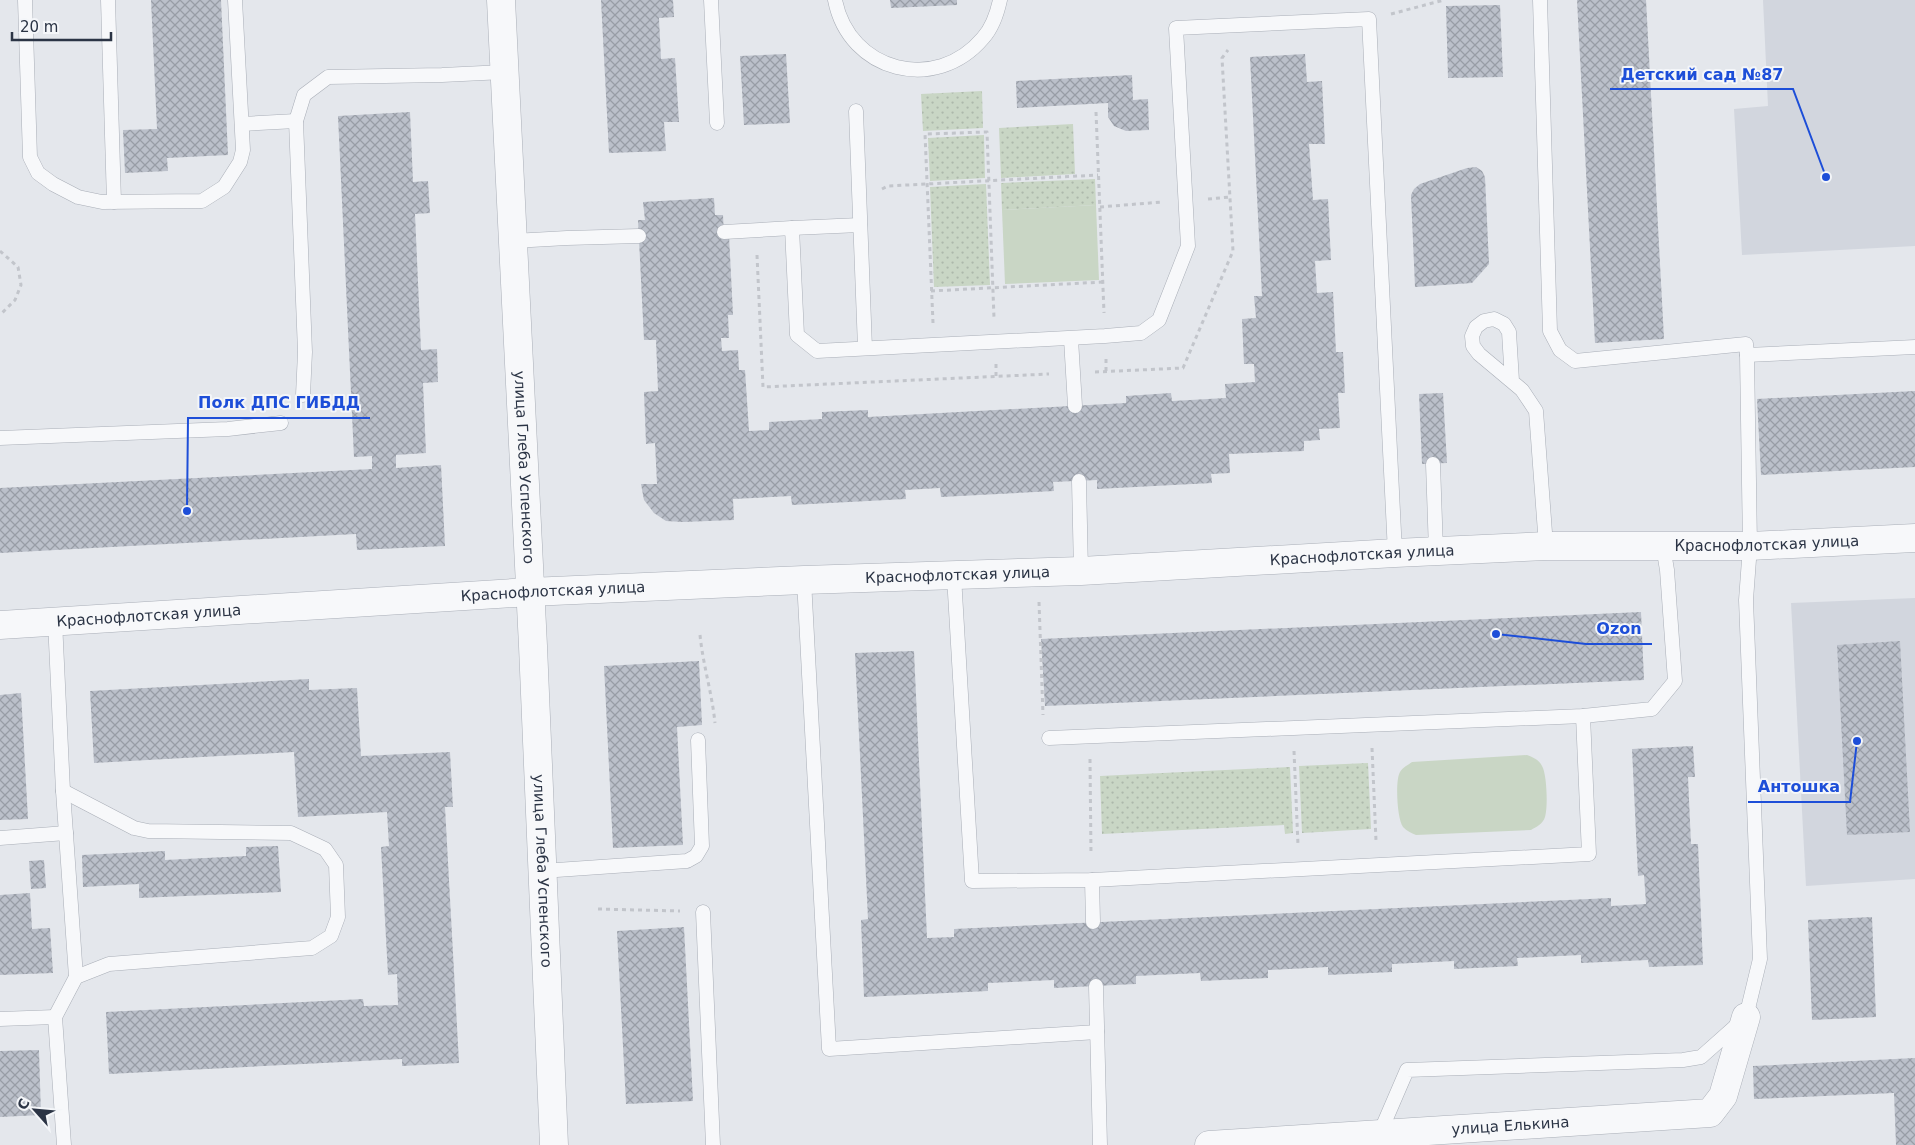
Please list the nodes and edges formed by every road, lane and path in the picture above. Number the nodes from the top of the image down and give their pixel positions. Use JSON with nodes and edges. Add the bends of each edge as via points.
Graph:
{"nodes":[{"id":1,"x":25,"y":0,"type":"edge"},
{"id":2,"x":108,"y":0,"type":"edge"},
{"id":3,"x":236,"y":0,"type":"edge"},
{"id":4,"x":501,"y":0,"type":"edge"},
{"id":5,"x":711,"y":0,"type":"edge"},
{"id":6,"x":835,"y":0,"type":"edge"},
{"id":7,"x":1000,"y":0,"type":"edge"},
{"id":8,"x":1444,"y":0,"type":"edge"},
{"id":9,"x":1540,"y":0,"type":"edge"},
{"id":10,"x":1369,"y":19,"type":"junction"},
{"id":11,"x":504,"y":72,"type":"junction"},
{"id":12,"x":856,"y":111,"type":"dead end"},
{"id":13,"x":1096,"y":112,"type":"dead end"},
{"id":14,"x":296,"y":121,"type":"junction"},
{"id":15,"x":717,"y":123,"type":"dead end"},
{"id":16,"x":242,"y":124,"type":"junction"},
{"id":17,"x":1098,"y":176,"type":"junction"},
{"id":18,"x":989,"y":181,"type":"junction"},
{"id":19,"x":927,"y":184,"type":"junction"},
{"id":20,"x":859,"y":200,"type":"junction"},
{"id":21,"x":114,"y":202,"type":"junction"},
{"id":22,"x":860,"y":226,"type":"junction"},
{"id":23,"x":792,"y":228,"type":"junction"},
{"id":24,"x":724,"y":232,"type":"dead end"},
{"id":25,"x":639,"y":236,"type":"dead end"},
{"id":26,"x":513,"y":241,"type":"junction"},
{"id":27,"x":0,"y":251,"type":"edge"},
{"id":28,"x":1103,"y":282,"type":"junction"},
{"id":29,"x":993,"y":288,"type":"junction"},
{"id":30,"x":931,"y":291,"type":"junction"},
{"id":31,"x":0,"y":315,"type":"edge"},
{"id":32,"x":1105,"y":336,"type":"junction"},
{"id":33,"x":1071,"y":339,"type":"junction"},
{"id":34,"x":995,"y":342,"type":"junction"},
{"id":35,"x":934,"y":345,"type":"junction"},
{"id":36,"x":1915,"y":347,"type":"edge"},
{"id":37,"x":865,"y":348,"type":"junction"},
{"id":38,"x":1746,"y":355,"type":"junction"},
{"id":39,"x":1106,"y":371,"type":"dead end"},
{"id":40,"x":996,"y":376,"type":"dead end"},
{"id":41,"x":935,"y":379,"type":"dead end"},
{"id":42,"x":1512,"y":381,"type":"dead end"},
{"id":43,"x":303,"y":396,"type":"dead end"},
{"id":44,"x":1075,"y":406,"type":"dead end"},
{"id":45,"x":282,"y":423,"type":"dead end"},
{"id":46,"x":0,"y":438,"type":"edge"},
{"id":47,"x":1433,"y":464,"type":"dead end"},
{"id":48,"x":1079,"y":481,"type":"dead end"},
{"id":49,"x":1915,"y":538,"type":"edge"},
{"id":50,"x":1546,"y":546,"type":"junction"},
{"id":51,"x":1663,"y":546,"type":"junction"},
{"id":52,"x":1750,"y":546,"type":"junction"},
{"id":53,"x":1436,"y":551,"type":"junction"},
{"id":54,"x":1396,"y":553,"type":"junction"},
{"id":55,"x":1081,"y":571,"type":"junction"},
{"id":56,"x":954,"y":576,"type":"junction"},
{"id":57,"x":804,"y":580,"type":"junction"},
{"id":58,"x":530,"y":592,"type":"junction"},
{"id":59,"x":1039,"y":599,"type":"dead end"},
{"id":60,"x":55,"y":621,"type":"junction"},
{"id":61,"x":0,"y":625,"type":"edge"},
{"id":62,"x":700,"y":635,"type":"dead end"},
{"id":63,"x":1584,"y":716,"type":"junction"},
{"id":64,"x":1371,"y":724,"type":"junction"},
{"id":65,"x":1293,"y":728,"type":"junction"},
{"id":66,"x":1090,"y":736,"type":"junction"},
{"id":67,"x":1049,"y":738,"type":"joint"},
{"id":68,"x":698,"y":744,"type":"joint"},
{"id":69,"x":63,"y":791,"type":"junction"},
{"id":70,"x":66,"y":834,"type":"junction"},
{"id":71,"x":0,"y":838,"type":"edge"},
{"id":72,"x":1378,"y":865,"type":"junction"},
{"id":73,"x":1299,"y":869,"type":"junction"},
{"id":74,"x":542,"y":871,"type":"junction"},
{"id":75,"x":1092,"y":880,"type":"junction"},
{"id":76,"x":598,"y":909,"type":"dead end"},
{"id":77,"x":703,"y":912,"type":"joint"},
{"id":78,"x":1093,"y":922,"type":"dead end"},
{"id":79,"x":76,"y":977,"type":"junction"},
{"id":80,"x":1096,"y":986,"type":"dead end"},
{"id":81,"x":55,"y":1017,"type":"junction"},
{"id":82,"x":1746,"y":1017,"type":"junction"},
{"id":83,"x":0,"y":1019,"type":"edge"},
{"id":84,"x":1097,"y":1032,"type":"junction"},
{"id":85,"x":1379,"y":1135,"type":"junction"},
{"id":86,"x":64,"y":1145,"type":"edge"},
{"id":87,"x":554,"y":1145,"type":"edge"},
{"id":88,"x":713,"y":1145,"type":"edge"},
{"id":89,"x":1100,"y":1145,"type":"edge"},
{"id":90,"x":1209,"y":1145,"type":"edge"}],
"edges":[{"from":1,"to":21,"type":"lane","via":[[30,157],[38,173],[53,184],[78,197]]},
{"from":2,"to":21,"type":"lane"},
{"from":3,"to":16,"type":"lane"},
{"from":4,"to":11,"type":"street","name":"улица Глеба Успенского"},
{"from":5,"to":15,"type":"lane"},
{"from":6,"to":7,"type":"lane","via":[[846,30],[858,46],[874,58],[913,70],[933,69],[970,52],[995,20]]},
{"from":8,"to":10,"type":"path"},
{"from":9,"to":38,"type":"lane","via":[[1550,331],[1560,350],[1575,361],[1746,344]]},
{"from":10,"to":32,"type":"lane","via":[[1176,28],[1188,246],[1159,320],[1141,332]]},
{"from":10,"to":54,"type":"lane"},
{"from":11,"to":14,"type":"lane","via":[[328,78],[304,95]]},
{"from":11,"to":26,"type":"street","name":"улица Глеба Успенского"},
{"from":12,"to":20,"type":"lane"},
{"from":13,"to":17,"type":"path"},
{"from":14,"to":16,"type":"lane"},
{"from":14,"to":43,"type":"lane","via":[[305,352]]},
{"from":16,"to":21,"type":"lane","via":[[240,162],[224,187],[202,201]]},
{"from":17,"to":18,"type":"path"},
{"from":17,"to":28,"type":"path"},
{"from":18,"to":19,"type":"path"},
{"from":18,"to":19,"type":"path","via":[[987,132],[925,134]]},
{"from":18,"to":29,"type":"path"},
{"from":19,"to":20,"type":"path","via":[[888,186]]},
{"from":19,"to":30,"type":"path"},
{"from":20,"to":22,"type":"lane"},
{"from":22,"to":23,"type":"lane"},
{"from":22,"to":37,"type":"lane"},
{"from":23,"to":24,"type":"lane"},
{"from":23,"to":37,"type":"lane","via":[[797,335],[817,351]]},
{"from":25,"to":26,"type":"lane"},
{"from":26,"to":58,"type":"street","name":"улица Глеба Успенского"},
{"from":27,"to":31,"type":"path","via":[[18,267],[22,285],[15,300]]},
{"from":28,"to":29,"type":"path"},
{"from":28,"to":32,"type":"path"},
{"from":29,"to":30,"type":"path"},
{"from":29,"to":34,"type":"path"},
{"from":30,"to":35,"type":"path"},
{"from":32,"to":33,"type":"lane"},
{"from":32,"to":39,"type":"path"},
{"from":33,"to":34,"type":"lane"},
{"from":33,"to":44,"type":"lane"},
{"from":34,"to":35,"type":"lane"},
{"from":34,"to":40,"type":"path"},
{"from":35,"to":37,"type":"lane"},
{"from":35,"to":41,"type":"path"},
{"from":36,"to":38,"type":"lane"},
{"from":38,"to":52,"type":"lane"},
{"from":42,"to":50,"type":"lane","via":[[1536,410]]},
{"from":45,"to":46,"type":"lane","via":[[228,429]]},
{"from":47,"to":53,"type":"lane"},
{"from":48,"to":55,"type":"lane"},
{"from":49,"to":52,"type":"street","name":"Краснофлотская улица"},
{"from":50,"to":51,"type":"street","name":"Краснофлотская улица"},
{"from":50,"to":53,"type":"street","name":"Краснофлотская улица"},
{"from":51,"to":52,"type":"street","name":"Краснофлотская улица"},
{"from":51,"to":63,"type":"lane","via":[[1675,681],[1652,709]]},
{"from":52,"to":82,"type":"lane","via":[[1746,600],[1760,959]]},
{"from":53,"to":54,"type":"street","name":"Краснофлотская улица"},
{"from":54,"to":55,"type":"street","name":"Краснофлотская улица"},
{"from":55,"to":56,"type":"street","name":"Краснофлотская улица"},
{"from":56,"to":57,"type":"street","name":"Краснофлотская улица"},
{"from":56,"to":75,"type":"lane","via":[[972,881]]},
{"from":57,"to":58,"type":"street","name":"Краснофлотская улица"},
{"from":57,"to":84,"type":"lane","via":[[829,1049]]},
{"from":58,"to":60,"type":"street","name":"Краснофлотская улица"},
{"from":58,"to":74,"type":"street","name":"улица Глеба Успенского"},
{"from":59,"to":67,"type":"path","via":[[1042,709]]},
{"from":60,"to":61,"type":"street","name":"Краснофлотская улица"},
{"from":60,"to":69,"type":"lane"},
{"from":62,"to":68,"type":"path","via":[[716,729],[709,742]]},
{"from":63,"to":64,"type":"lane"},
{"from":63,"to":72,"type":"lane","via":[[1589,854]]},
{"from":64,"to":65,"type":"lane"},
{"from":64,"to":72,"type":"path"},
{"from":65,"to":66,"type":"lane"},
{"from":65,"to":73,"type":"path"},
{"from":66,"to":67,"type":"lane"},
{"from":66,"to":75,"type":"path"},
{"from":68,"to":74,"type":"lane","via":[[702,846],[696,856],[687,861]]},
{"from":69,"to":70,"type":"lane"},
{"from":69,"to":79,"type":"lane","via":[[134,828],[291,833],[325,849],[336,865],[338,917],[331,936],[312,948],[109,964]]},
{"from":70,"to":71,"type":"lane"},
{"from":70,"to":79,"type":"lane"},
{"from":72,"to":73,"type":"lane"},
{"from":73,"to":75,"type":"lane"},
{"from":74,"to":87,"type":"street","name":"улица Глеба Успенского"},
{"from":75,"to":78,"type":"lane"},
{"from":76,"to":77,"type":"path"},
{"from":77,"to":88,"type":"lane"},
{"from":79,"to":81,"type":"lane"},
{"from":80,"to":84,"type":"lane"},
{"from":81,"to":83,"type":"lane"},
{"from":81,"to":86,"type":"lane"},
{"from":82,"to":85,"type":"lane","via":[[1701,1057],[1683,1060],[1408,1070]]},
{"from":82,"to":85,"type":"street","name":"улица Елькина","via":[[1723,1096],[1710,1114]]},
{"from":84,"to":89,"type":"lane"},
{"from":85,"to":90,"type":"street","name":"улица Елькина"}]}
